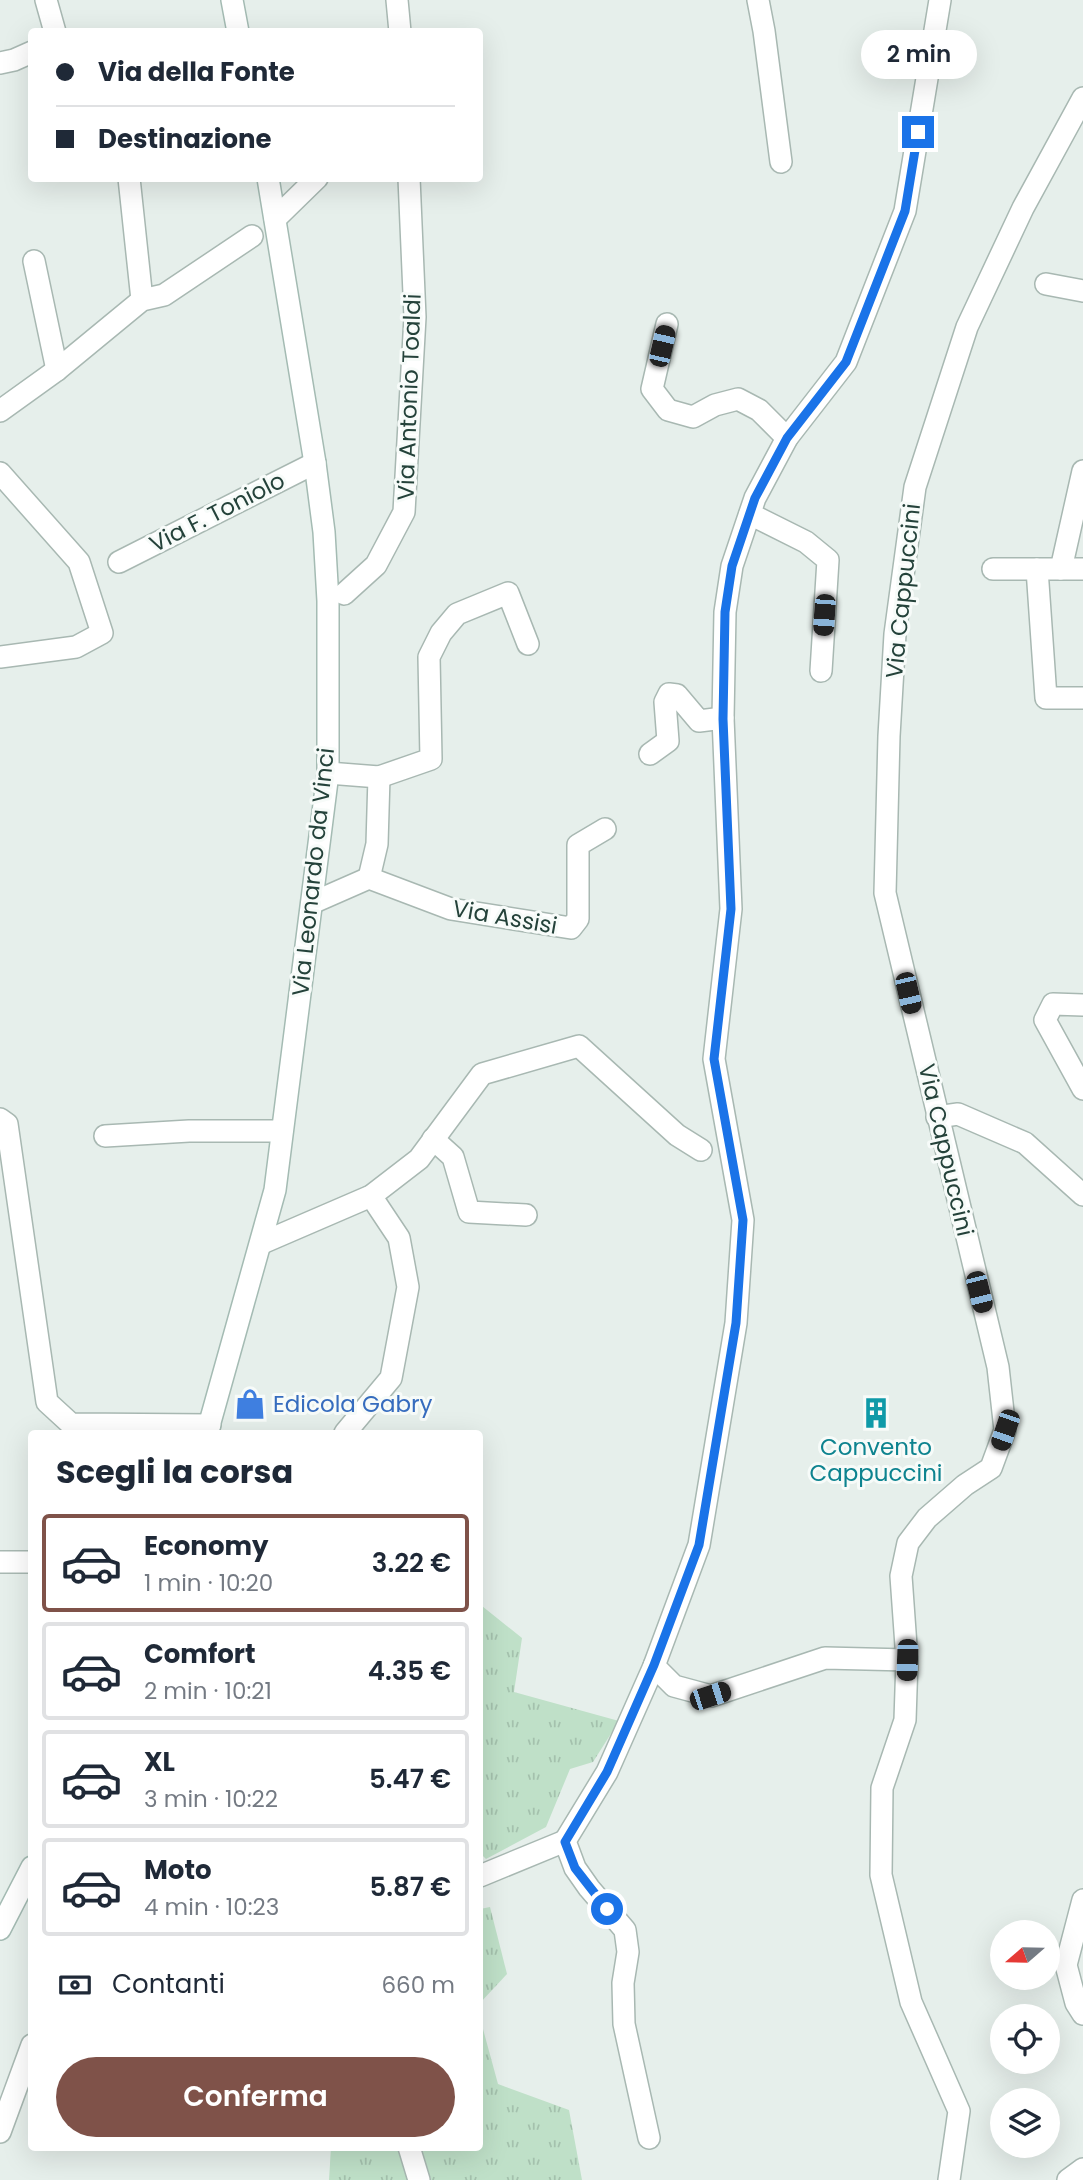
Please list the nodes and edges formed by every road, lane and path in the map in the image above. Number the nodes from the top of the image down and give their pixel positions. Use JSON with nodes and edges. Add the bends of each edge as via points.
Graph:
{"nodes":[{"id":1,"x":46,"y":0,"type":"edge"},
{"id":2,"x":232,"y":0,"type":"edge"},
{"id":3,"x":397,"y":0,"type":"edge"},
{"id":4,"x":758,"y":0,"type":"edge"},
{"id":5,"x":940,"y":0,"type":"edge"},
{"id":6,"x":54,"y":28,"type":"edge"},
{"id":7,"x":237,"y":28,"type":"edge"},
{"id":8,"x":400,"y":28,"type":"edge"},
{"id":9,"x":28,"y":54,"type":"edge"},
{"id":10,"x":0,"y":63,"type":"edge"},
{"id":11,"x":1083,"y":98,"type":"edge"},
{"id":12,"x":781,"y":162,"type":"dead end"},
{"id":13,"x":129,"y":182,"type":"edge"},
{"id":14,"x":269,"y":182,"type":"edge"},
{"id":15,"x":313,"y":182,"type":"edge"},
{"id":16,"x":409,"y":182,"type":"edge"},
{"id":17,"x":275,"y":219,"type":"junction"},
{"id":18,"x":252,"y":236,"type":"dead end"},
{"id":19,"x":34,"y":261,"type":"dead end"},
{"id":20,"x":1046,"y":284,"type":"dead end"},
{"id":21,"x":1083,"y":291,"type":"edge"},
{"id":22,"x":142,"y":300,"type":"junction"},
{"id":23,"x":667,"y":324,"type":"dead end"},
{"id":24,"x":57,"y":370,"type":"junction"},
{"id":25,"x":0,"y":411,"type":"edge"},
{"id":26,"x":787,"y":438,"type":"junction"},
{"id":27,"x":315,"y":463,"type":"junction"},
{"id":28,"x":1083,"y":471,"type":"edge"},
{"id":29,"x":0,"y":473,"type":"edge"},
{"id":30,"x":750,"y":514,"type":"junction"},
{"id":31,"x":119,"y":562,"type":"dead end"},
{"id":32,"x":993,"y":569,"type":"dead end"},
{"id":33,"x":1037,"y":569,"type":"junction"},
{"id":34,"x":1061,"y":569,"type":"junction"},
{"id":35,"x":1083,"y":569,"type":"edge"},
{"id":36,"x":344,"y":594,"type":"dead end"},
{"id":37,"x":528,"y":644,"type":"dead end"},
{"id":38,"x":0,"y":657,"type":"edge"},
{"id":39,"x":821,"y":671,"type":"dead end"},
{"id":40,"x":1083,"y":698,"type":"edge"},
{"id":41,"x":723,"y":719,"type":"junction"},
{"id":42,"x":650,"y":754,"type":"dead end"},
{"id":43,"x":328,"y":773,"type":"junction"},
{"id":44,"x":379,"y":777,"type":"junction"},
{"id":45,"x":605,"y":829,"type":"dead end"},
{"id":46,"x":369,"y":878,"type":"junction"},
{"id":47,"x":312,"y":902,"type":"junction"},
{"id":48,"x":1083,"y":1005,"type":"edge"},
{"id":49,"x":1083,"y":1089,"type":"edge"},
{"id":50,"x":937,"y":1118,"type":"junction"},
{"id":51,"x":0,"y":1119,"type":"edge"},
{"id":52,"x":282,"y":1132,"type":"junction"},
{"id":53,"x":105,"y":1136,"type":"dead end"},
{"id":54,"x":433,"y":1139,"type":"junction"},
{"id":55,"x":701,"y":1150,"type":"dead end"},
{"id":56,"x":1083,"y":1195,"type":"edge"},
{"id":57,"x":371,"y":1196,"type":"junction"},
{"id":58,"x":526,"y":1216,"type":"dead end"},
{"id":59,"x":262,"y":1243,"type":"junction"},
{"id":60,"x":209,"y":1429,"type":"edge"},
{"id":61,"x":348,"y":1430,"type":"edge"},
{"id":62,"x":0,"y":1562,"type":"edge"},
{"id":63,"x":28,"y":1562,"type":"edge"},
{"id":64,"x":907,"y":1660,"type":"junction"},
{"id":65,"x":654,"y":1665,"type":"junction"},
{"id":66,"x":565,"y":1842,"type":"junction"},
{"id":67,"x":28,"y":1875,"type":"edge"},
{"id":68,"x":483,"y":1875,"type":"edge"},
{"id":69,"x":1083,"y":1900,"type":"edge"},
{"id":70,"x":0,"y":1929,"type":"edge"},
{"id":71,"x":1083,"y":2014,"type":"edge"},
{"id":72,"x":28,"y":2052,"type":"edge"},
{"id":73,"x":7,"y":2090,"type":"edge"},
{"id":74,"x":0,"y":2132,"type":"edge"},
{"id":75,"x":649,"y":2138,"type":"dead end"},
{"id":76,"x":410,"y":2151,"type":"edge"},
{"id":77,"x":1083,"y":2169,"type":"edge"},
{"id":78,"x":419,"y":2180,"type":"edge"},
{"id":79,"x":949,"y":2180,"type":"edge"},
{"id":80,"x":1068,"y":2180,"type":"edge"}],
"edges":[{"from":1,"to":6,"type":"street"},
{"from":2,"to":7,"type":"street"},
{"from":3,"to":8,"type":"street"},
{"from":4,"to":12,"type":"street"},
{"from":5,"to":26,"type":"street","via":[[905,211],[846,362]]},
{"from":9,"to":10,"type":"street"},
{"from":11,"to":50,"type":"street","name":"Via Cappuccini","via":[[1023,208],[967,327],[915,487],[895,634],[885,893]]},
{"from":13,"to":22,"type":"street"},
{"from":14,"to":17,"type":"street","name":"Via Leonardo da Vinci"},
{"from":15,"to":17,"type":"street"},
{"from":16,"to":36,"type":"street","name":"Via Antonio Toaldi","via":[[415,317],[404,512],[376,565]]},
{"from":17,"to":27,"type":"street","name":"Via Leonardo da Vinci"},
{"from":18,"to":22,"type":"street","via":[[164,295]]},
{"from":19,"to":24,"type":"street"},
{"from":20,"to":21,"type":"street"},
{"from":22,"to":24,"type":"street"},
{"from":23,"to":26,"type":"street","via":[[652,389],[668,410],[693,416],[737,399],[759,410]]},
{"from":24,"to":25,"type":"street"},
{"from":26,"to":30,"type":"street"},
{"from":27,"to":31,"type":"street","name":"Via F. Toniolo"},
{"from":27,"to":43,"type":"street","name":"Via Leonardo da Vinci","via":[[328,601]]},
{"from":28,"to":34,"type":"street"},
{"from":29,"to":38,"type":"street","via":[[79,562],[102,634],[76,647]]},
{"from":30,"to":39,"type":"street","via":[[806,542],[828,560]]},
{"from":30,"to":41,"type":"street","via":[[732,566],[725,612]]},
{"from":32,"to":33,"type":"street"},
{"from":33,"to":34,"type":"street"},
{"from":33,"to":40,"type":"street","via":[[1046,698]]},
{"from":34,"to":35,"type":"street"},
{"from":37,"to":44,"type":"street","via":[[508,593],[457,614],[440,633],[429,657],[430,759]]},
{"from":41,"to":42,"type":"street","via":[[699,721],[677,695],[669,694],[665,702],[668,741]]},
{"from":41,"to":65,"type":"street","via":[[731,909],[714,1059],[743,1220],[736,1323],[699,1545]]},
{"from":43,"to":44,"type":"street"},
{"from":43,"to":47,"type":"street","name":"Via Leonardo da Vinci"},
{"from":44,"to":46,"type":"street","via":[[377,844]]},
{"from":45,"to":46,"type":"street","name":"Via Assisi","via":[[578,845],[578,919],[571,928],[450,909]]},
{"from":46,"to":47,"type":"street"},
{"from":47,"to":52,"type":"street","name":"Via Leonardo da Vinci"},
{"from":48,"to":49,"type":"street","via":[[1053,1004],[1045,1020]]},
{"from":50,"to":56,"type":"street","via":[[958,1114],[1025,1143]]},
{"from":50,"to":64,"type":"street","name":"Via Cappuccini","via":[[998,1367],[1005,1430],[991,1468],[937,1510],[908,1543],[901,1576]]},
{"from":51,"to":60,"type":"street","via":[[7,1124],[47,1402],[71,1424]]},
{"from":52,"to":53,"type":"street"},
{"from":52,"to":59,"type":"street","name":"Via Leonardo da Vinci"},
{"from":54,"to":55,"type":"street","via":[[482,1074],[579,1046],[677,1135]]},
{"from":54,"to":57,"type":"street","via":[[419,1160]]},
{"from":54,"to":58,"type":"street","via":[[453,1157],[469,1212]]},
{"from":57,"to":59,"type":"street"},
{"from":57,"to":61,"type":"street","via":[[399,1238],[408,1287],[391,1378]]},
{"from":59,"to":60,"type":"street","name":"Via Leonardo da Vinci"},
{"from":62,"to":63,"type":"street"},
{"from":64,"to":65,"type":"street","via":[[825,1658],[710,1696],[674,1686]]},
{"from":64,"to":79,"type":"street","name":"Via Cappuccini","via":[[905,1720],[881,1788],[881,1875],[911,2002],[959,2110]]},
{"from":65,"to":66,"type":"street","via":[[607,1772]]},
{"from":66,"to":68,"type":"street"},
{"from":66,"to":75,"type":"street","via":[[575,1868],[625,1930],[624,2024]]},
{"from":67,"to":70,"type":"street"},
{"from":69,"to":71,"type":"street","via":[[1066,1965]]},
{"from":72,"to":73,"type":"street"},
{"from":73,"to":74,"type":"street"},
{"from":76,"to":78,"type":"street"},
{"from":77,"to":80,"type":"street"}]}
